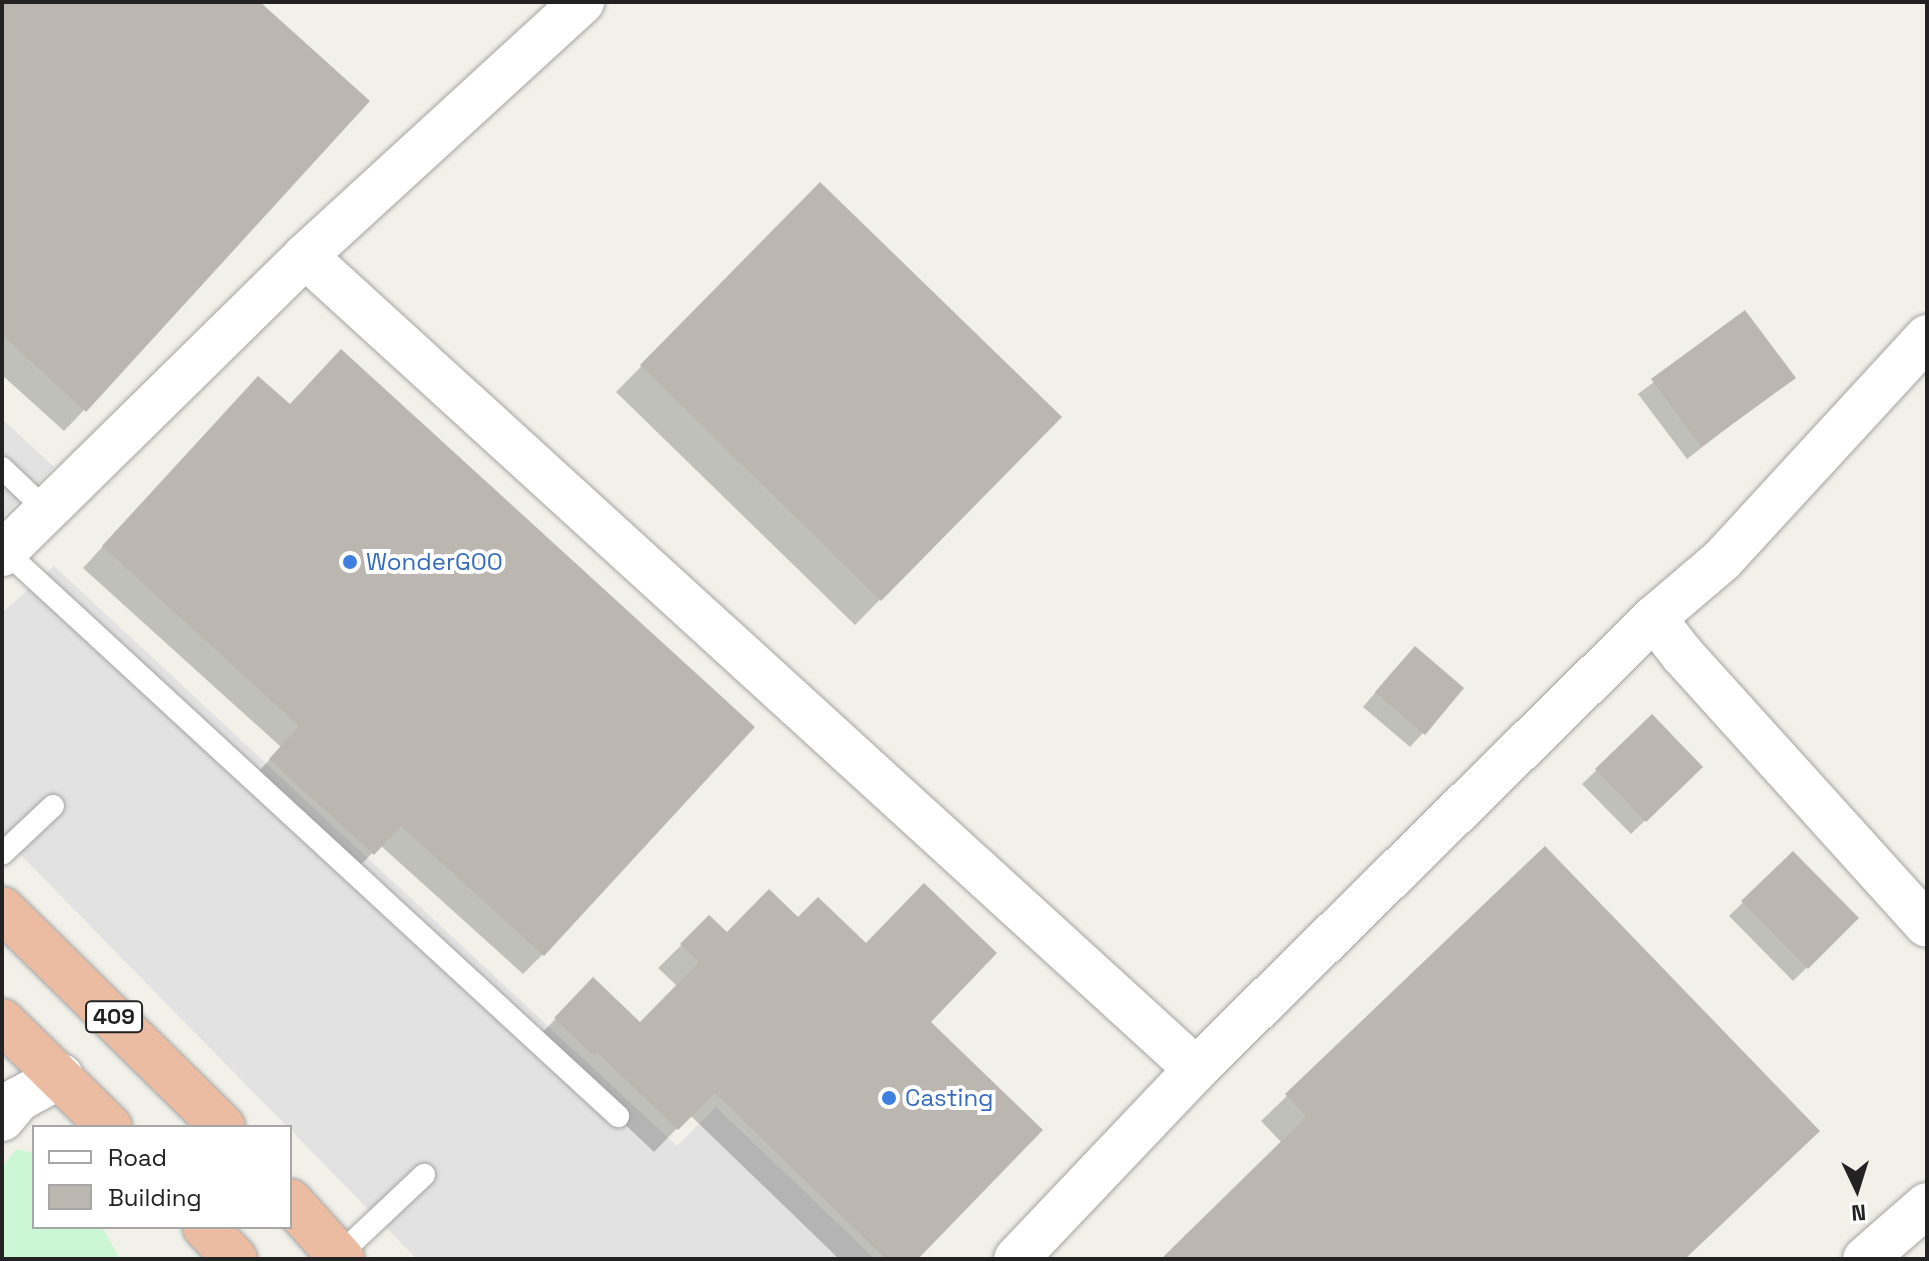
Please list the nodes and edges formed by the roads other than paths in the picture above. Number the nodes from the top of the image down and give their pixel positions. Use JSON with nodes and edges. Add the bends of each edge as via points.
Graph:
{"nodes":[{"id":1,"x":582,"y":2,"type":"edge"},
{"id":2,"x":305,"y":256,"type":"junction"},
{"id":3,"x":1927,"y":337,"type":"edge"},
{"id":4,"x":2,"y":468,"type":"edge"},
{"id":5,"x":46,"y":510,"type":"junction"},
{"id":6,"x":4,"y":552,"type":"edge"},
{"id":7,"x":1654,"y":618,"type":"junction"},
{"id":8,"x":53,"y":806,"type":"dead end"},
{"id":9,"x":2,"y":854,"type":"edge"},
{"id":10,"x":2,"y":909,"type":"edge"},
{"id":11,"x":1927,"y":925,"type":"edge"},
{"id":12,"x":2,"y":1021,"type":"edge"},
{"id":13,"x":1196,"y":1069,"type":"junction"},
{"id":14,"x":61,"y":1076,"type":"junction"},
{"id":15,"x":618,"y":1116,"type":"dead end"},
{"id":16,"x":2,"y":1119,"type":"edge"},
{"id":17,"x":108,"y":1125,"type":"edge"},
{"id":18,"x":221,"y":1125,"type":"edge"},
{"id":19,"x":424,"y":1175,"type":"dead end"},
{"id":20,"x":292,"y":1203,"type":"edge"},
{"id":21,"x":1927,"y":1205,"type":"edge"},
{"id":22,"x":207,"y":1229,"type":"edge"},
{"id":23,"x":341,"y":1257,"type":"edge"},
{"id":24,"x":235,"y":1259,"type":"edge"},
{"id":25,"x":1016,"y":1259,"type":"edge"},
{"id":26,"x":1865,"y":1259,"type":"edge"}],
"edges":[{"from":1,"to":2,"type":"street"},
{"from":2,"to":5,"type":"street"},
{"from":2,"to":13,"type":"street"},
{"from":3,"to":7,"type":"street","via":[[1722,560]]},
{"from":4,"to":5,"type":"lane"},
{"from":5,"to":6,"type":"street"},
{"from":6,"to":15,"type":"lane"},
{"from":7,"to":11,"type":"street"},
{"from":7,"to":13,"type":"street"},
{"from":8,"to":9,"type":"lane"},
{"from":10,"to":18,"type":"highway","number":"409"},
{"from":12,"to":14,"type":"highway"},
{"from":13,"to":25,"type":"street"},
{"from":14,"to":16,"type":"street","via":[[19,1099]]},
{"from":14,"to":17,"type":"highway"},
{"from":19,"to":23,"type":"lane"},
{"from":20,"to":23,"type":"highway"},
{"from":21,"to":26,"type":"street"},
{"from":22,"to":24,"type":"highway"}]}
